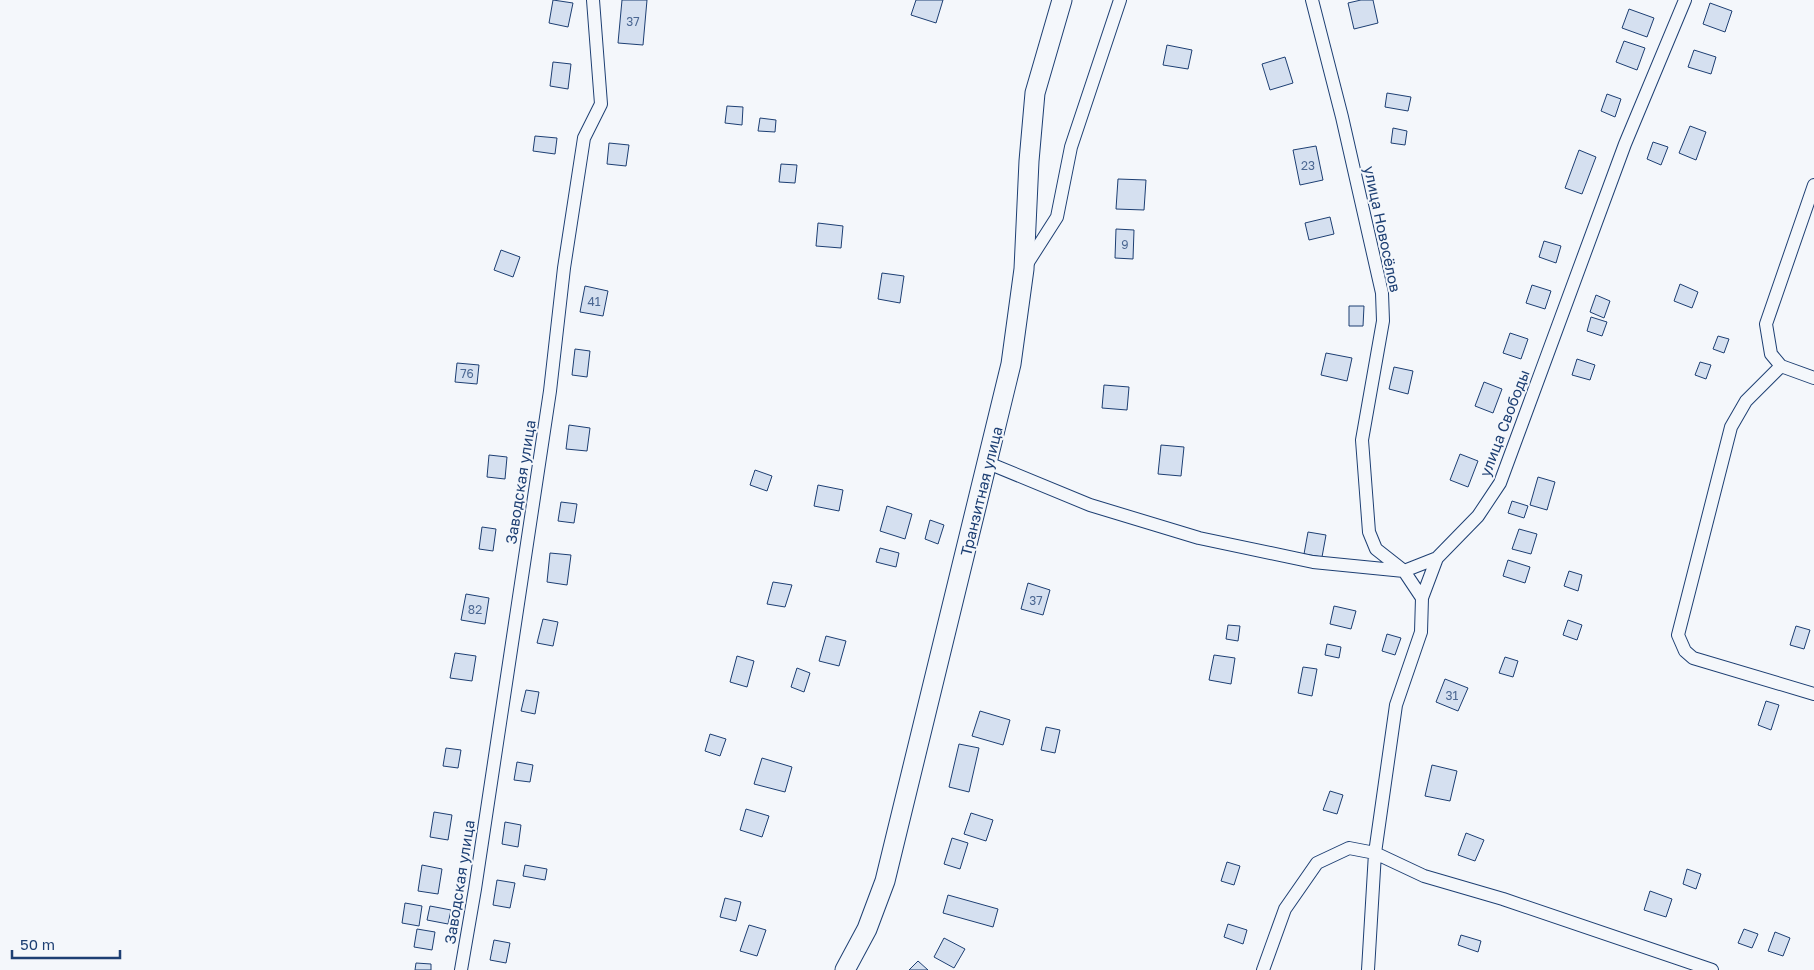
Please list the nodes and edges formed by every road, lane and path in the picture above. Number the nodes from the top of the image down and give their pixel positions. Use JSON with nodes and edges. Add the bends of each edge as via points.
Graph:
{"nodes":[{"id":1,"x":593,"y":0,"type":"edge"},
{"id":2,"x":1062,"y":0,"type":"edge"},
{"id":3,"x":1120,"y":0,"type":"edge"},
{"id":4,"x":1312,"y":0,"type":"edge"},
{"id":5,"x":1685,"y":0,"type":"edge"},
{"id":6,"x":1814,"y":185,"type":"edge"},
{"id":7,"x":1024,"y":269,"type":"junction"},
{"id":8,"x":1781,"y":366,"type":"junction"},
{"id":9,"x":1814,"y":378,"type":"edge"},
{"id":10,"x":988,"y":463,"type":"junction"},
{"id":11,"x":1437,"y":558,"type":"junction"},
{"id":12,"x":1404,"y":571,"type":"junction"},
{"id":13,"x":1422,"y":598,"type":"junction"},
{"id":14,"x":1814,"y":694,"type":"edge"},
{"id":15,"x":1375,"y":853,"type":"junction"},
{"id":16,"x":461,"y":970,"type":"edge"},
{"id":17,"x":845,"y":970,"type":"edge"},
{"id":18,"x":1263,"y":970,"type":"edge"},
{"id":19,"x":1368,"y":970,"type":"edge"},
{"id":20,"x":1712,"y":970,"type":"edge"}],
"edges":[{"from":1,"to":16,"type":"street","name":"Заводская улица","via":[[601,104],[584,138],[564,268],[550,391]]},
{"from":2,"to":7,"type":"main road","name":"Транзитная улица","via":[[1035,94]]},
{"from":3,"to":7,"type":"street","via":[[1071,147],[1057,217]]},
{"from":4,"to":12,"type":"street","name":"улица Новосёлов","via":[[1382,293],[1383,320],[1362,440],[1369,532],[1376,549]]},
{"from":5,"to":11,"type":"street","name":"улица Свободы","via":[[1625,144],[1500,483],[1478,516]]},
{"from":6,"to":8,"type":"street","via":[[1766,324],[1771,354]]},
{"from":7,"to":10,"type":"main road","name":"Транзитная улица","via":[[1011,364]]},
{"from":8,"to":9,"type":"street"},
{"from":8,"to":14,"type":"street","via":[[1746,401],[1731,427],[1678,635],[1685,651],[1693,658]]},
{"from":10,"to":12,"type":"street","via":[[1090,505],[1199,538],[1312,562]]},
{"from":10,"to":17,"type":"main road","name":"Транзитная улица","via":[[885,881],[867,929]]},
{"from":11,"to":12,"type":"street"},
{"from":11,"to":13,"type":"street","name":"улица Свободы"},
{"from":12,"to":13,"type":"street","name":"улица Новосёлов"},
{"from":13,"to":15,"type":"street","name":"улица Свободы","via":[[1421,632],[1396,705]]},
{"from":15,"to":18,"type":"street","via":[[1349,848],[1317,863],[1285,909]]},
{"from":15,"to":19,"type":"street","name":"улица Свободы"},
{"from":15,"to":20,"type":"street","via":[[1424,876],[1503,899]]}]}
